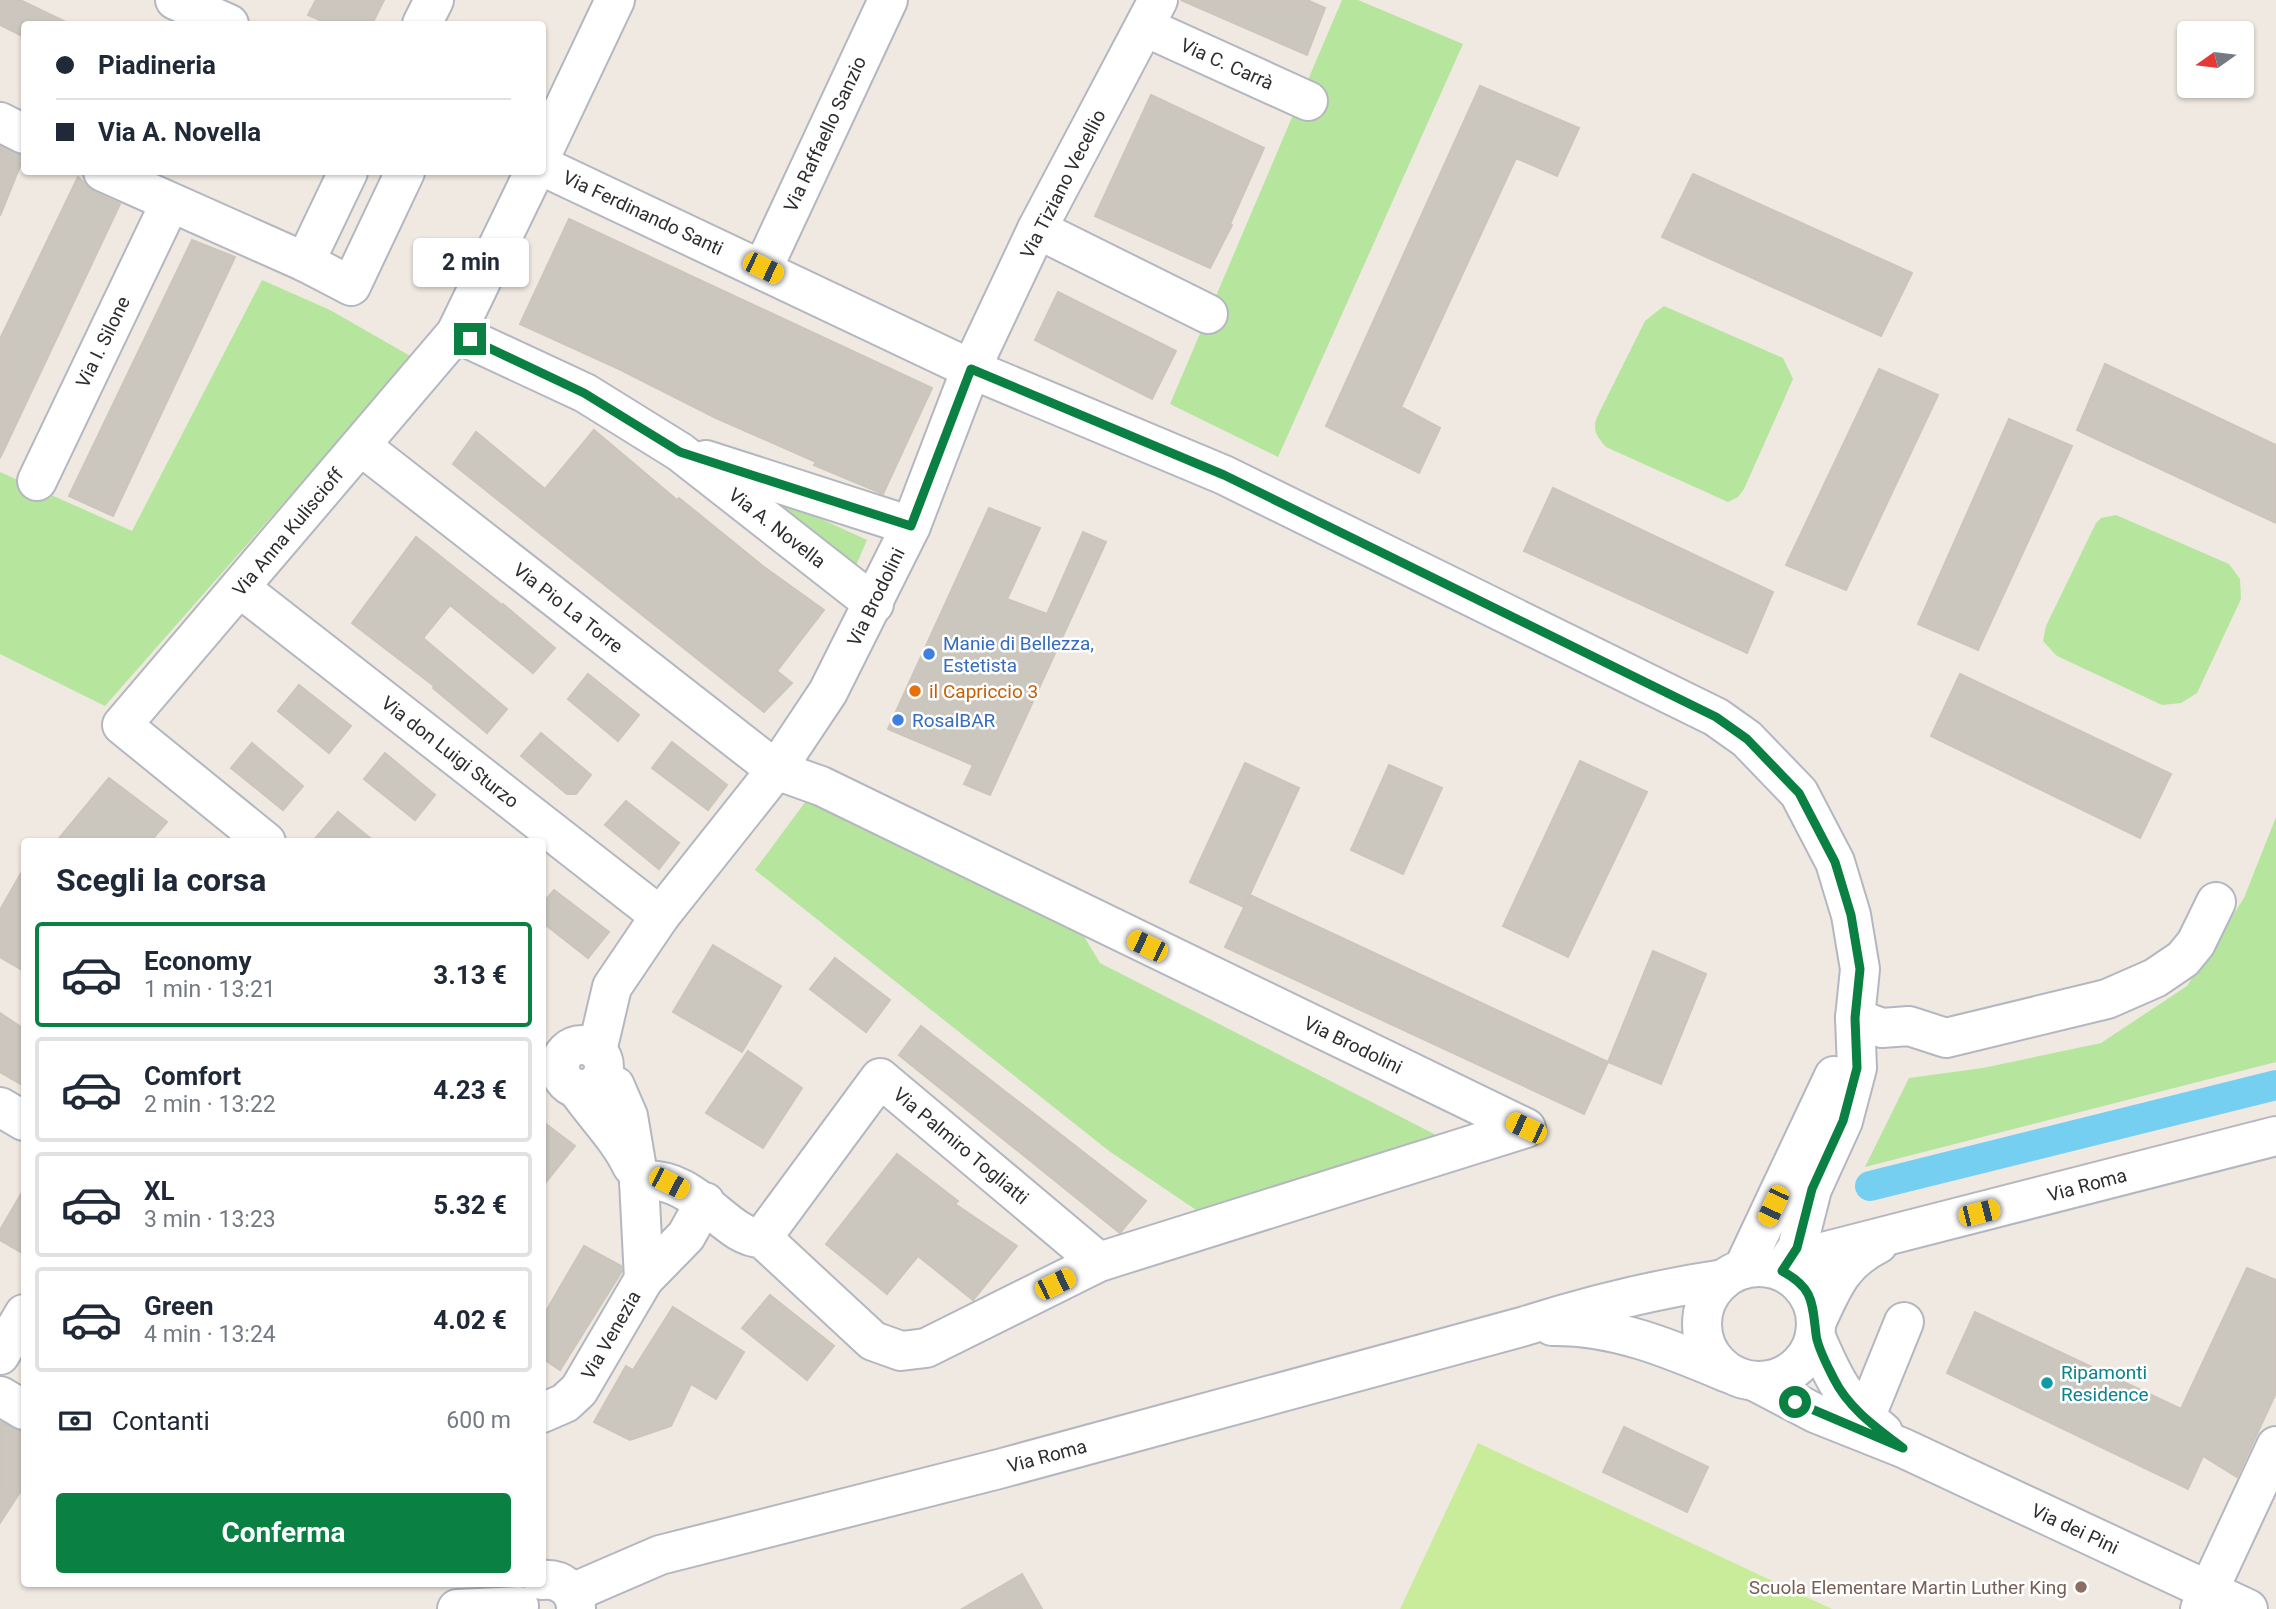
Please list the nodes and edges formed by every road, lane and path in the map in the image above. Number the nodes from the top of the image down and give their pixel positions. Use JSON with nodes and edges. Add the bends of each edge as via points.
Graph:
{"nodes":[{"id":1,"x":174,"y":0,"type":"edge"},
{"id":2,"x":434,"y":0,"type":"edge"},
{"id":3,"x":615,"y":0,"type":"edge"},
{"id":4,"x":888,"y":0,"type":"edge"},
{"id":5,"x":1152,"y":14,"type":"edge"},
{"id":6,"x":222,"y":21,"type":"edge"},
{"id":7,"x":424,"y":21,"type":"edge"},
{"id":8,"x":1308,"y":100,"type":"dead end"},
{"id":9,"x":0,"y":122,"type":"edge"},
{"id":10,"x":21,"y":132,"type":"edge"},
{"id":11,"x":546,"y":146,"type":"edge"},
{"id":12,"x":546,"y":168,"type":"edge"},
{"id":13,"x":109,"y":175,"type":"edge"},
{"id":14,"x":347,"y":175,"type":"edge"},
{"id":15,"x":404,"y":175,"type":"edge"},
{"id":16,"x":533,"y":175,"type":"edge"},
{"id":17,"x":170,"y":203,"type":"junction"},
{"id":18,"x":1037,"y":229,"type":"junction"},
{"id":19,"x":305,"y":262,"type":"junction"},
{"id":20,"x":763,"y":268,"type":"junction"},
{"id":21,"x":1208,"y":314,"type":"dead end"},
{"id":22,"x":456,"y":333,"type":"junction"},
{"id":23,"x":971,"y":369,"type":"junction"},
{"id":24,"x":361,"y":446,"type":"junction"},
{"id":25,"x":680,"y":452,"type":"junction"},
{"id":26,"x":37,"y":481,"type":"dead end"},
{"id":27,"x":911,"y":526,"type":"junction"},
{"id":28,"x":240,"y":589,"type":"junction"},
{"id":29,"x":874,"y":604,"type":"junction"},
{"id":30,"x":776,"y":771,"type":"junction"},
{"id":31,"x":261,"y":838,"type":"edge"},
{"id":32,"x":2216,"y":902,"type":"dead end"},
{"id":33,"x":660,"y":916,"type":"junction"},
{"id":34,"x":1855,"y":1018,"type":"junction"},
{"id":35,"x":575,"y":1070,"type":"edge"},
{"id":36,"x":0,"y":1107,"type":"edge"},
{"id":37,"x":21,"y":1119,"type":"edge"},
{"id":38,"x":2276,"y":1136,"type":"edge"},
{"id":39,"x":639,"y":1181,"type":"junction"},
{"id":40,"x":705,"y":1202,"type":"junction"},
{"id":41,"x":1898,"y":1234,"type":"junction"},
{"id":42,"x":762,"y":1238,"type":"junction"},
{"id":43,"x":1099,"y":1262,"type":"junction"},
{"id":44,"x":1734,"y":1274,"type":"junction"},
{"id":45,"x":1786,"y":1274,"type":"junction"},
{"id":46,"x":644,"y":1279,"type":"junction"},
{"id":47,"x":21,"y":1319,"type":"edge"},
{"id":48,"x":1903,"y":1322,"type":"dead end"},
{"id":49,"x":1525,"y":1326,"type":"junction"},
{"id":50,"x":1816,"y":1328,"type":"junction"},
{"id":51,"x":0,"y":1355,"type":"edge"},
{"id":52,"x":1744,"y":1378,"type":"junction"},
{"id":53,"x":0,"y":1396,"type":"edge"},
{"id":54,"x":21,"y":1408,"type":"edge"},
{"id":55,"x":546,"y":1411,"type":"edge"},
{"id":56,"x":1865,"y":1418,"type":"junction"},
{"id":57,"x":2276,"y":1446,"type":"edge"},
{"id":58,"x":1903,"y":1448,"type":"junction"},
{"id":59,"x":543,"y":1597,"type":"edge"},
{"id":60,"x":2204,"y":1600,"type":"edge"},
{"id":61,"x":457,"y":1609,"type":"edge"},
{"id":62,"x":2248,"y":1609,"type":"edge"}],
"edges":[{"from":1,"to":6,"type":"street"},
{"from":2,"to":7,"type":"street"},
{"from":3,"to":11,"type":"street"},
{"from":4,"to":20,"type":"street","name":"Via Raffaello Sanzio"},
{"from":5,"to":8,"type":"street","name":"Via C. Carrà"},
{"from":5,"to":18,"type":"street","name":"Via Tiziano Vecellio"},
{"from":9,"to":10,"type":"street"},
{"from":12,"to":20,"type":"street","name":"Via Ferdinando Santi"},
{"from":13,"to":17,"type":"street"},
{"from":14,"to":19,"type":"street"},
{"from":15,"to":19,"type":"street","via":[[351,286]]},
{"from":16,"to":22,"type":"street","name":"Via Anna Kuliscioff"},
{"from":17,"to":19,"type":"street"},
{"from":17,"to":26,"type":"street","name":"Via I. Silone"},
{"from":18,"to":21,"type":"street"},
{"from":18,"to":23,"type":"street","name":"Via Tiziano Vecellio"},
{"from":20,"to":23,"type":"street","name":"Via Ferdinando Santi"},
{"from":22,"to":24,"type":"street","name":"Via Anna Kuliscioff"},
{"from":22,"to":25,"type":"street","name":"Via A. Novella","via":[[584,393]]},
{"from":23,"to":27,"type":"street","name":"Via Brodolini"},
{"from":23,"to":34,"type":"street","via":[[1224,475],[1716,717],[1747,739],[1799,793],[1835,862],[1851,915],[1860,969]]},
{"from":24,"to":28,"type":"street","name":"Via Anna Kuliscioff"},
{"from":24,"to":30,"type":"street","name":"Via Pio La Torre"},
{"from":25,"to":27,"type":"street","name":"Via A. Novella"},
{"from":25,"to":29,"type":"street","name":"Via A. Novella"},
{"from":27,"to":29,"type":"street","name":"Via Brodolini"},
{"from":28,"to":31,"type":"street","name":"Via Anna Kuliscioff","via":[[122,725]]},
{"from":28,"to":33,"type":"street","name":"Via don Luigi Sturzo"},
{"from":29,"to":30,"type":"street","name":"Via Brodolini","via":[[828,692]]},
{"from":30,"to":33,"type":"street","name":"Via Brodolini"},
{"from":30,"to":43,"type":"street","name":"Via Brodolini","via":[[821,786],[1526,1128]]},
{"from":32,"to":34,"type":"street","via":[[2183,959],[2155,978],[2107,999],[1946,1038],[1909,1026],[1882,1028]]},
{"from":33,"to":35,"type":"street","name":"Via Brodolini","via":[[612,987]]},
{"from":34,"to":44,"type":"street","via":[[1833,1081]]},
{"from":34,"to":45,"type":"street","via":[[1857,1068],[1843,1121],[1812,1189]]},
{"from":35,"to":39,"type":"street","via":[[599,1120],[623,1147]]},
{"from":36,"to":37,"type":"street"},
{"from":38,"to":41,"type":"street","name":"Via Roma"},
{"from":39,"to":40,"type":"street","via":[[669,1183]]},
{"from":39,"to":46,"type":"street","name":"Via Venezia"},
{"from":40,"to":42,"type":"street","via":[[744,1235]]},
{"from":40,"to":46,"type":"street","name":"Via Venezia","via":[[686,1236]]},
{"from":41,"to":45,"type":"street","name":"Via Roma","via":[[1824,1252]]},
{"from":41,"to":50,"type":"street","name":"Via Roma","via":[[1860,1253],[1838,1275]]},
{"from":42,"to":43,"type":"street","via":[[873,1341],[901,1351],[926,1349]]},
{"from":42,"to":43,"type":"street","name":"Via Palmiro Togliatti","via":[[880,1077]]},
{"from":44,"to":45,"type":"street","via":[[1763,1267]]},
{"from":44,"to":49,"type":"street","name":"Via Roma","via":[[1579,1308]]},
{"from":44,"to":52,"type":"street","via":[[1709,1296],[1702,1318],[1704,1341],[1715,1361]]},
{"from":45,"to":50,"type":"street","via":[[1804,1288],[1813,1303]]},
{"from":46,"to":55,"type":"street","name":"Via Venezia","via":[[579,1390]]},
{"from":47,"to":51,"type":"street"},
{"from":48,"to":56,"type":"street"},
{"from":49,"to":52,"type":"street","name":"Via Roma","via":[[1583,1325],[1663,1345]]},
{"from":49,"to":59,"type":"street","name":"Via Roma","via":[[999,1469],[660,1555]]},
{"from":50,"to":52,"type":"street","via":[[1810,1351],[1800,1364],[1779,1377]]},
{"from":50,"to":56,"type":"street","name":"Via dei Pini","via":[[1834,1381]]},
{"from":52,"to":58,"type":"street","name":"Via dei Pini"},
{"from":53,"to":54,"type":"street"},
{"from":56,"to":58,"type":"street","name":"Via dei Pini"},
{"from":57,"to":60,"type":"street"},
{"from":58,"to":60,"type":"street","name":"Via dei Pini"},
{"from":59,"to":61,"type":"street","name":"Via Roma"},
{"from":60,"to":62,"type":"street","name":"Via dei Pini"}]}
